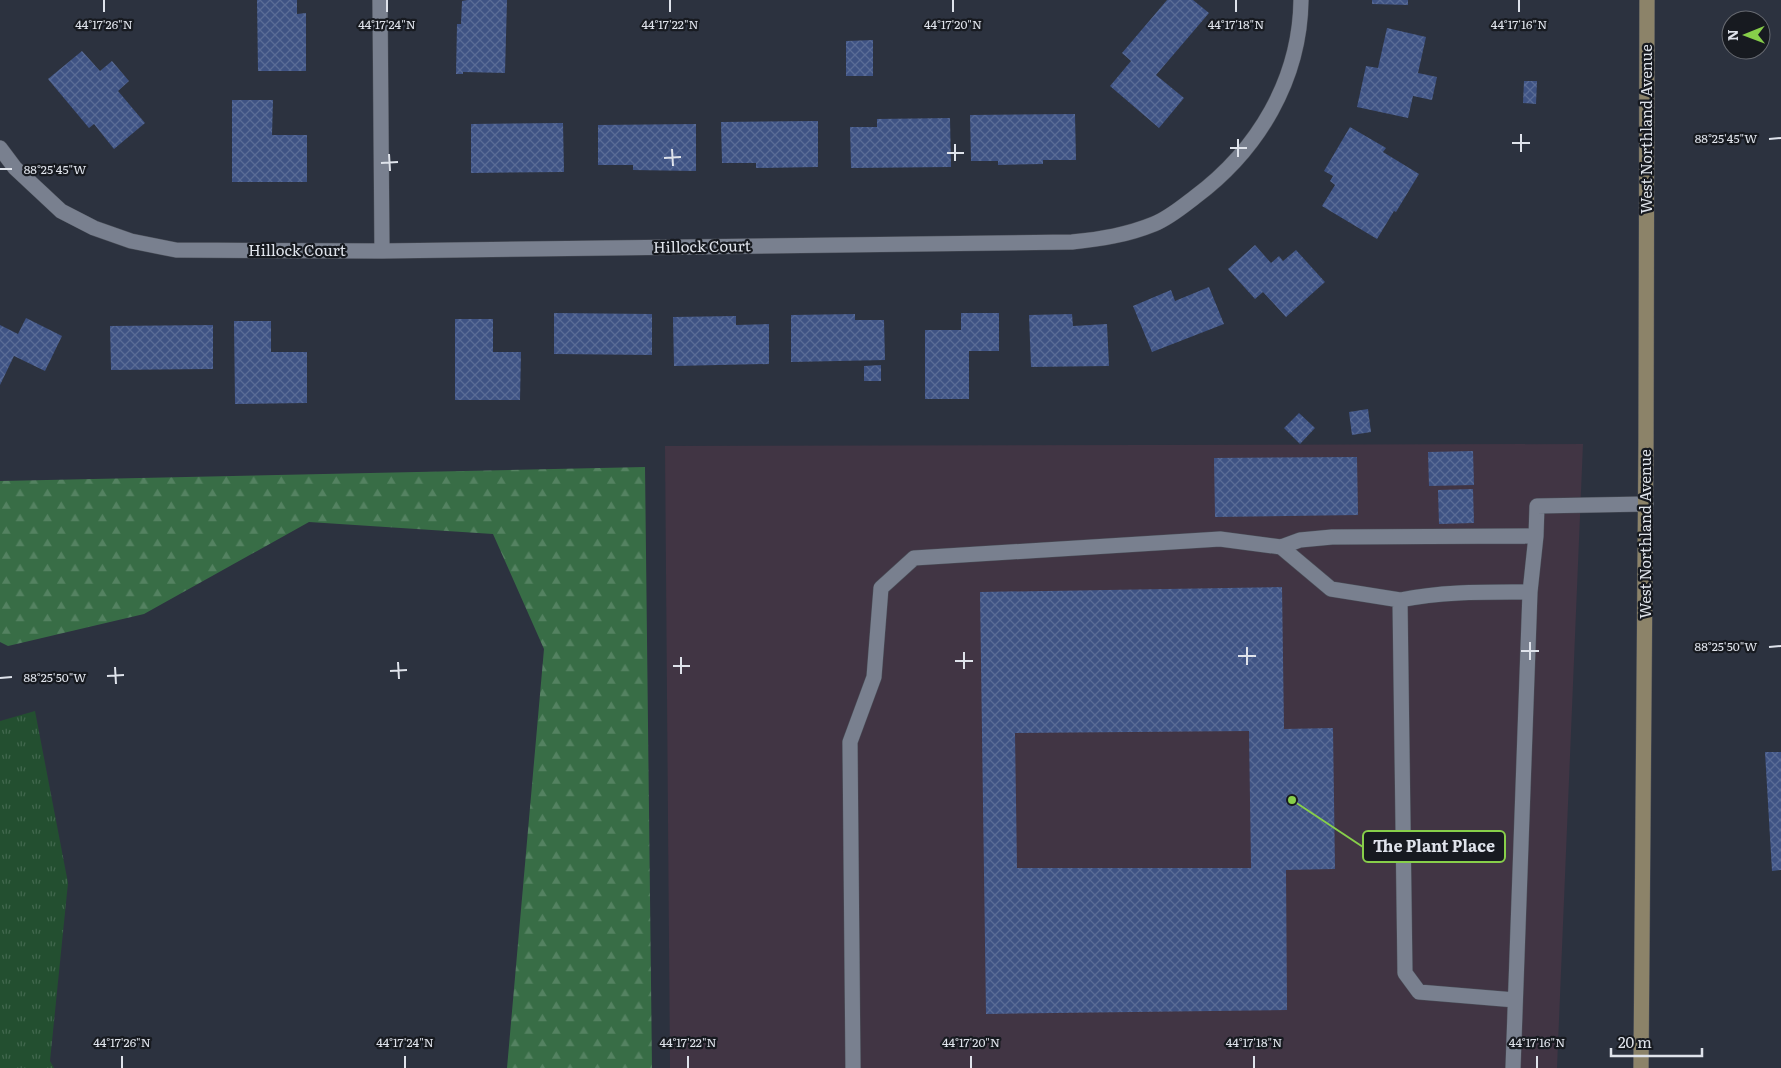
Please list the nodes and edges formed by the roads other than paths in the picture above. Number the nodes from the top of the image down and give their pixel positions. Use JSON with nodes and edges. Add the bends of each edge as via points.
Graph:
{"nodes":[{"id":1,"x":380,"y":0,"type":"edge"},
{"id":2,"x":1301,"y":0,"type":"edge"},
{"id":3,"x":1647,"y":0,"type":"edge"},
{"id":4,"x":0,"y":148,"type":"edge"},
{"id":5,"x":382,"y":251,"type":"junction"},
{"id":6,"x":1646,"y":504,"type":"junction"},
{"id":7,"x":1536,"y":536,"type":"junction"},
{"id":8,"x":1281,"y":547,"type":"junction"},
{"id":9,"x":1530,"y":592,"type":"junction"},
{"id":10,"x":1400,"y":600,"type":"junction"},
{"id":11,"x":1515,"y":1000,"type":"junction"},
{"id":12,"x":853,"y":1068,"type":"edge"},
{"id":13,"x":1513,"y":1068,"type":"edge"},
{"id":14,"x":1641,"y":1068,"type":"edge"}],
"edges":[{"from":1,"to":5,"type":"street"},
{"from":2,"to":5,"type":"street","name":"Hillock Court","via":[[1297,39],[1288,76],[1274,107],[1249,146],[1226,172],[1180,208],[1156,224],[1125,234],[1072,242]]},
{"from":3,"to":6,"type":"main road","name":"West Northland Avenue"},
{"from":4,"to":5,"type":"street","name":"Hillock Court","via":[[15,168],[61,211],[131,242],[176,250]]},
{"from":6,"to":7,"type":"street","via":[[1537,506]]},
{"from":6,"to":14,"type":"main road","name":"West Northland Avenue"},
{"from":7,"to":8,"type":"street","via":[[1332,537],[1300,540]]},
{"from":7,"to":9,"type":"street"},
{"from":8,"to":10,"type":"street","via":[[1331,589]]},
{"from":8,"to":12,"type":"street","via":[[1220,539],[914,558],[881,588],[874,677],[850,742]]},
{"from":9,"to":10,"type":"street","via":[[1455,592]]},
{"from":9,"to":11,"type":"street"},
{"from":10,"to":11,"type":"street","via":[[1405,973],[1419,992]]},
{"from":11,"to":13,"type":"street"}]}
